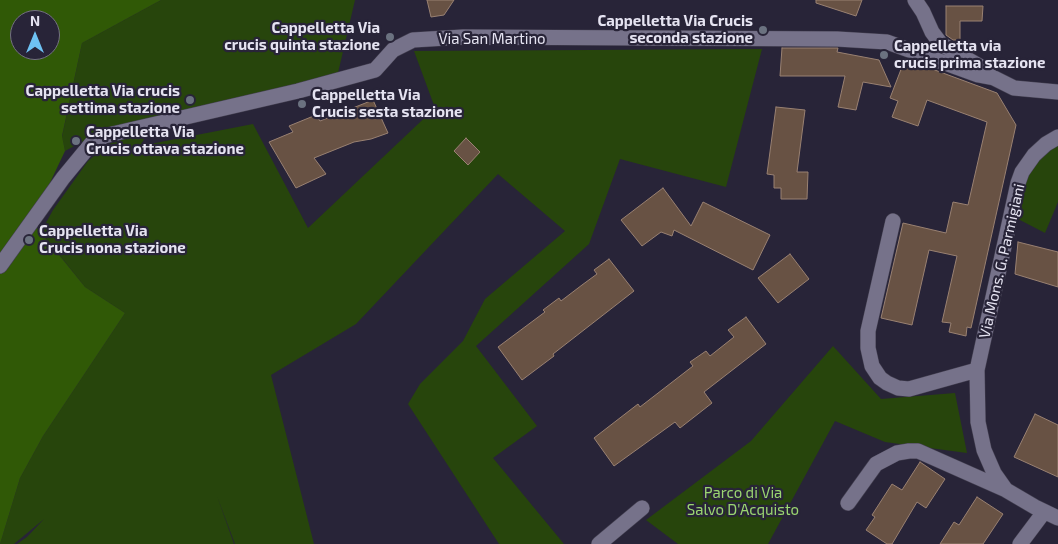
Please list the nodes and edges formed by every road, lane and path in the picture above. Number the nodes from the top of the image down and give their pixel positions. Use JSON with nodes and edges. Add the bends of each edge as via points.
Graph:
{"nodes":[{"id":1,"x":915,"y":0,"type":"edge"},
{"id":2,"x":994,"y":78,"type":"junction"},
{"id":3,"x":1058,"y":92,"type":"edge"},
{"id":4,"x":1058,"y":137,"type":"edge"},
{"id":5,"x":893,"y":221,"type":"dead end"},
{"id":6,"x":0,"y":266,"type":"edge"},
{"id":7,"x":977,"y":370,"type":"junction"},
{"id":8,"x":984,"y":450,"type":"junction"},
{"id":9,"x":955,"y":467,"type":"junction"},
{"id":10,"x":1006,"y":490,"type":"junction"},
{"id":11,"x":848,"y":503,"type":"dead end"},
{"id":12,"x":642,"y":508,"type":"dead end"},
{"id":13,"x":1051,"y":515,"type":"edge"},
{"id":14,"x":598,"y":544,"type":"edge"},
{"id":15,"x":1020,"y":544,"type":"edge"}],
"edges":[{"from":1,"to":2,"type":"street","via":[[941,44]]},
{"from":2,"to":3,"type":"street","name":"Via San Martino","via":[[1014,88]]},
{"from":2,"to":6,"type":"street","name":"Via San Martino","via":[[887,42],[463,37],[413,40],[393,50],[375,70],[104,136],[91,144]]},
{"from":4,"to":7,"type":"street","name":"Via Mons. G. Parmigiani","via":[[1034,155],[1018,183]]},
{"from":5,"to":7,"type":"street","via":[[868,331],[872,366],[887,383],[909,389]]},
{"from":7,"to":8,"type":"street","name":"Via Mons. G. Parmigiani","via":[[978,422]]},
{"from":8,"to":9,"type":"street","via":[[973,464]]},
{"from":8,"to":10,"type":"street","name":"Via Mons. G. Parmigiani"},
{"from":9,"to":10,"type":"street"},
{"from":9,"to":11,"type":"street","via":[[918,451],[897,453],[876,464]]},
{"from":10,"to":13,"type":"street"},
{"from":12,"to":14,"type":"street"},
{"from":13,"to":15,"type":"street"}]}
